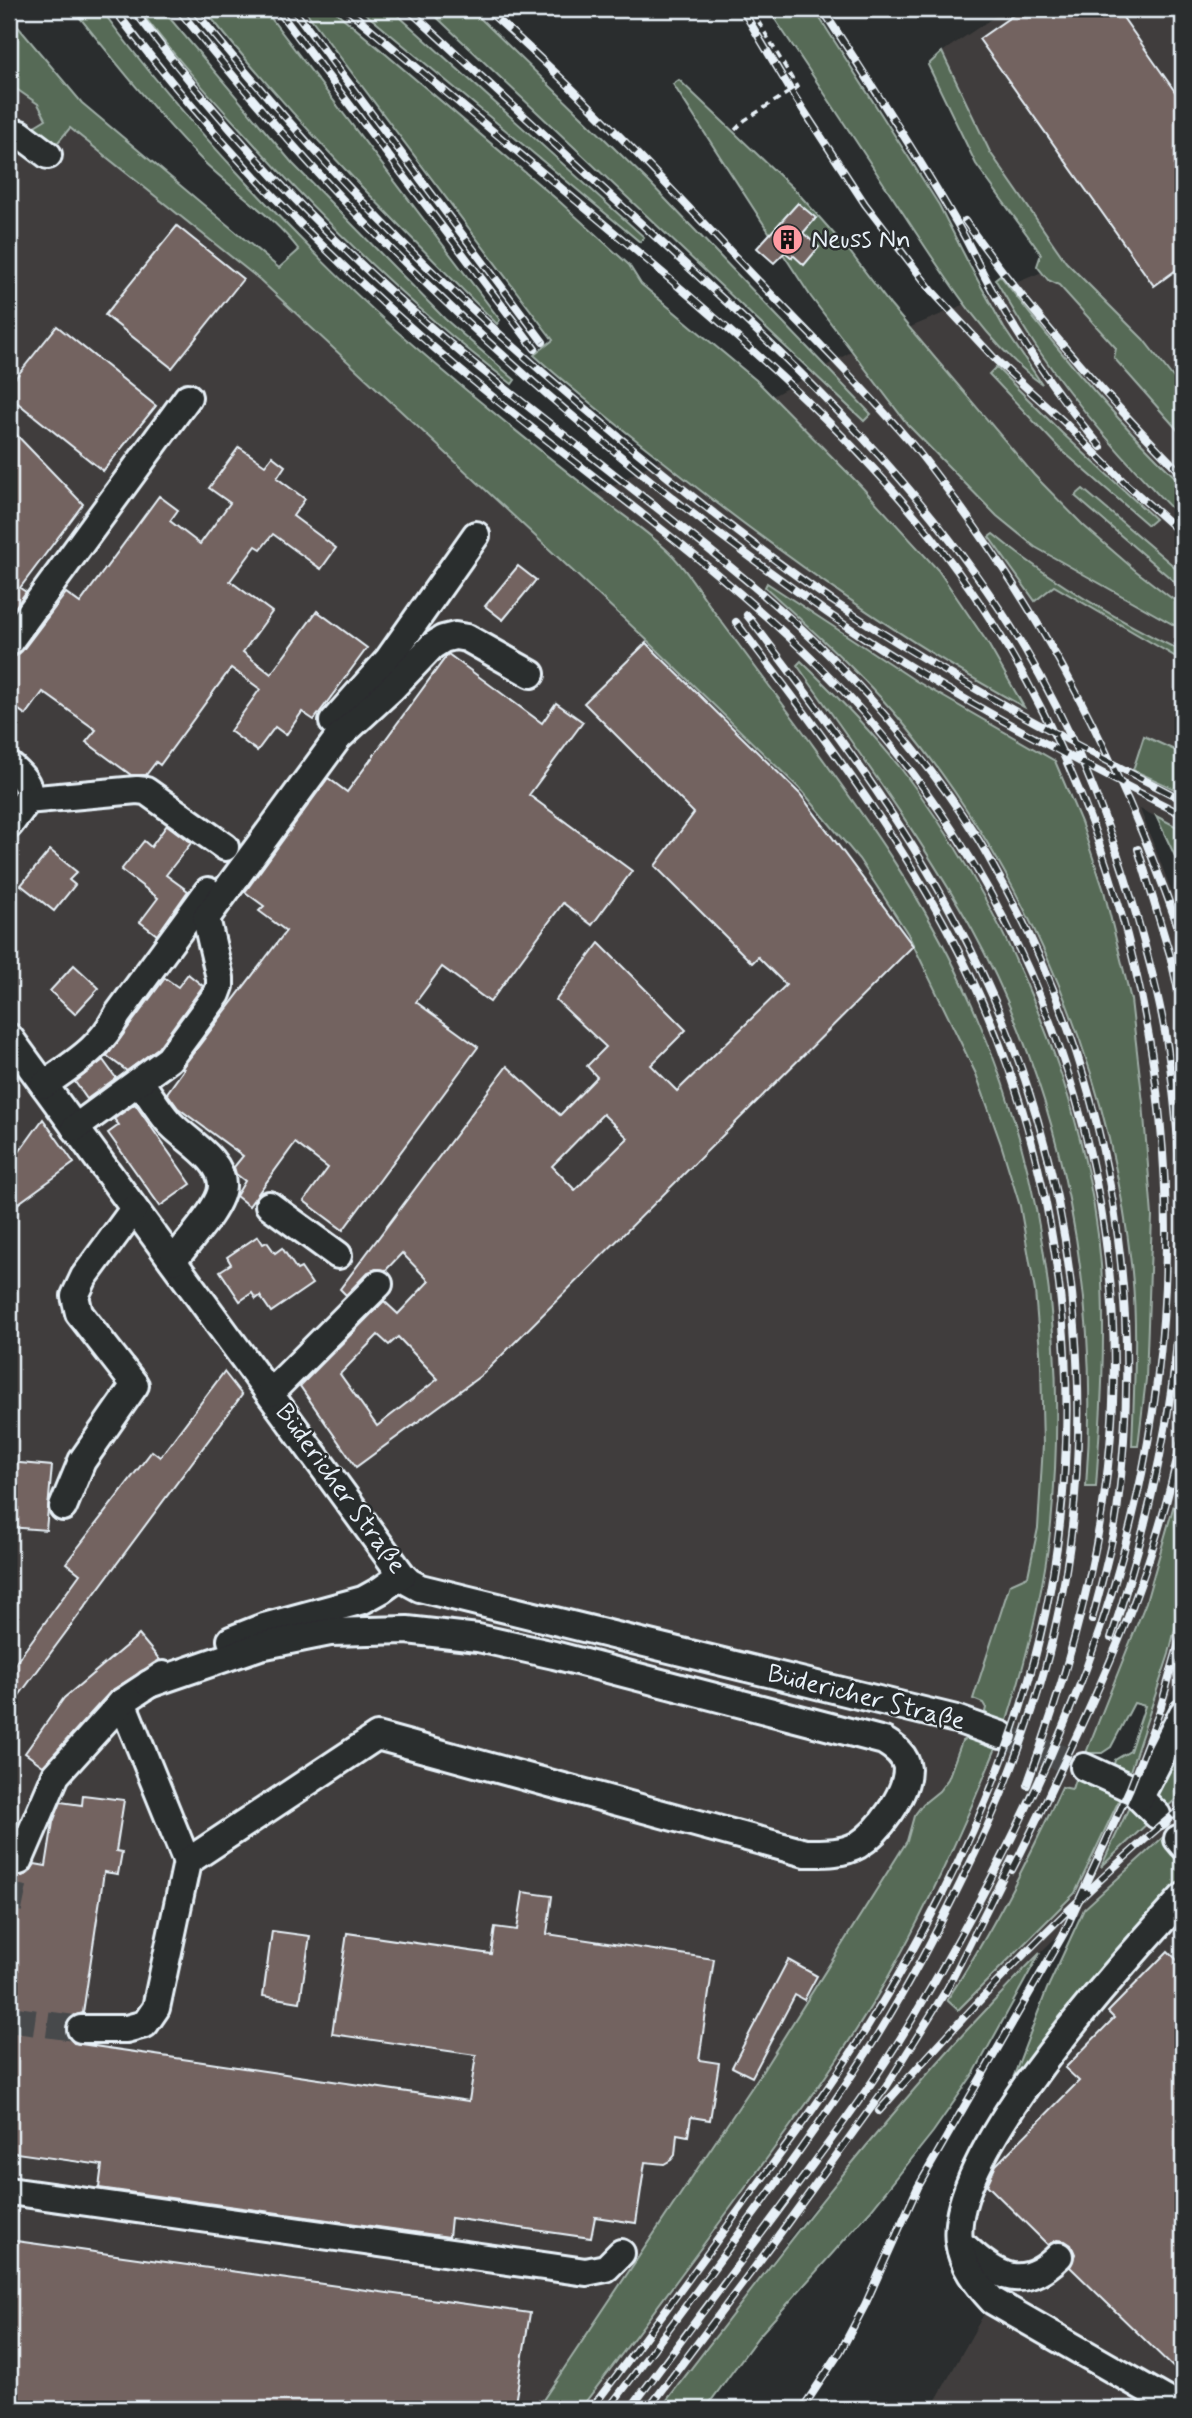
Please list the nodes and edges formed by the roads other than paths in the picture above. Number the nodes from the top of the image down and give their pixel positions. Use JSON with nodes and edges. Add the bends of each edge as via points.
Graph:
{"nodes":[{"id":1,"x":9,"y":131,"type":"edge"},
{"id":2,"x":48,"y":155,"type":"dead end"},
{"id":3,"x":188,"y":397,"type":"dead end"},
{"id":4,"x":476,"y":535,"type":"dead end"},
{"id":5,"x":9,"y":642,"type":"edge"},
{"id":6,"x":397,"y":667,"type":"junction"},
{"id":7,"x":531,"y":674,"type":"dead end"},
{"id":8,"x":9,"y":765,"type":"edge"},
{"id":9,"x":26,"y":800,"type":"junction"},
{"id":10,"x":9,"y":825,"type":"edge"},
{"id":11,"x":225,"y":846,"type":"dead end"},
{"id":12,"x":206,"y":918,"type":"junction"},
{"id":13,"x":108,"y":1034,"type":"junction"},
{"id":14,"x":9,"y":1037,"type":"edge"},
{"id":15,"x":139,"y":1081,"type":"junction"},
{"id":16,"x":44,"y":1084,"type":"junction"},
{"id":17,"x":75,"y":1128,"type":"junction"},
{"id":18,"x":269,"y":1205,"type":"dead end"},
{"id":19,"x":134,"y":1209,"type":"junction"},
{"id":20,"x":338,"y":1255,"type":"dead end"},
{"id":21,"x":173,"y":1261,"type":"junction"},
{"id":22,"x":379,"y":1284,"type":"dead end"},
{"id":23,"x":270,"y":1393,"type":"junction"},
{"id":24,"x":63,"y":1507,"type":"dead end"},
{"id":25,"x":402,"y":1576,"type":"junction"},
{"id":26,"x":149,"y":1684,"type":"junction"},
{"id":27,"x":122,"y":1702,"type":"junction"},
{"id":28,"x":1183,"y":1713,"type":"edge"},
{"id":29,"x":1001,"y":1735,"type":"tunnel mouth"},
{"id":30,"x":1084,"y":1767,"type":"tunnel mouth"},
{"id":31,"x":19,"y":1861,"type":"tunnel mouth"},
{"id":32,"x":187,"y":1862,"type":"junction"},
{"id":33,"x":1183,"y":1897,"type":"edge"},
{"id":34,"x":81,"y":2029,"type":"tunnel mouth"},
{"id":35,"x":9,"y":2191,"type":"edge"},
{"id":36,"x":958,"y":2240,"type":"junction"},
{"id":37,"x":621,"y":2253,"type":"dead end"},
{"id":38,"x":1059,"y":2256,"type":"dead end"},
{"id":39,"x":1182,"y":2409,"type":"edge"}],
"edges":[{"from":1,"to":2,"type":"street"},
{"from":3,"to":5,"type":"street"},
{"from":4,"to":6,"type":"street"},
{"from":6,"to":7,"type":"street","via":[[455,636],[467,638]]},
{"from":6,"to":12,"type":"street","via":[[338,738]]},
{"from":6,"to":13,"type":"street","via":[[328,727],[118,1014]]},
{"from":8,"to":9,"type":"street","via":[[27,782]]},
{"from":9,"to":10,"type":"street"},
{"from":9,"to":11,"type":"street","via":[[146,790]]},
{"from":12,"to":13,"type":"street","via":[[170,967]]},
{"from":12,"to":15,"type":"street","via":[[220,986],[169,1059]]},
{"from":13,"to":16,"type":"street"},
{"from":14,"to":16,"type":"street","name":"Büdericher Straße"},
{"from":15,"to":17,"type":"street"},
{"from":15,"to":21,"type":"street","via":[[168,1121],[217,1167],[222,1185],[217,1203]]},
{"from":16,"to":17,"type":"street","name":"Büdericher Straße"},
{"from":17,"to":19,"type":"street","name":"Büdericher Straße"},
{"from":18,"to":20,"type":"street"},
{"from":19,"to":21,"type":"street","name":"Büdericher Straße"},
{"from":19,"to":24,"type":"street","via":[[75,1296],[79,1313],[135,1385],[82,1461]]},
{"from":21,"to":23,"type":"street","name":"Büdericher Straße"},
{"from":22,"to":23,"type":"street"},
{"from":23,"to":25,"type":"street","name":"Büdericher Straße"},
{"from":25,"to":26,"type":"street","via":[[363,1600],[264,1627],[195,1654]]},
{"from":25,"to":29,"type":"street","name":"Büdericher Straße","via":[[420,1588],[956,1718]]},
{"from":26,"to":27,"type":"street"},
{"from":26,"to":32,"type":"street","via":[[260,1646],[330,1632],[407,1630],[478,1638],[554,1655],[884,1741],[899,1751],[907,1768],[898,1798],[874,1832],[857,1845],[832,1853],[805,1853],[377,1736]]},
{"from":27,"to":31,"type":"street","via":[[56,1774]]},
{"from":27,"to":32,"type":"street"},
{"from":28,"to":30,"type":"street","via":[[1149,1806],[1130,1788]]},
{"from":32,"to":34,"type":"street","via":[[156,2008],[145,2024],[126,2029]]},
{"from":33,"to":36,"type":"street","via":[[1107,1982],[1009,2109],[970,2182]]},
{"from":35,"to":37,"type":"street","via":[[586,2272],[606,2267]]},
{"from":36,"to":38,"type":"street","via":[[992,2270],[1019,2278],[1045,2270]]},
{"from":36,"to":39,"type":"street","via":[[964,2263],[993,2301]]}]}
